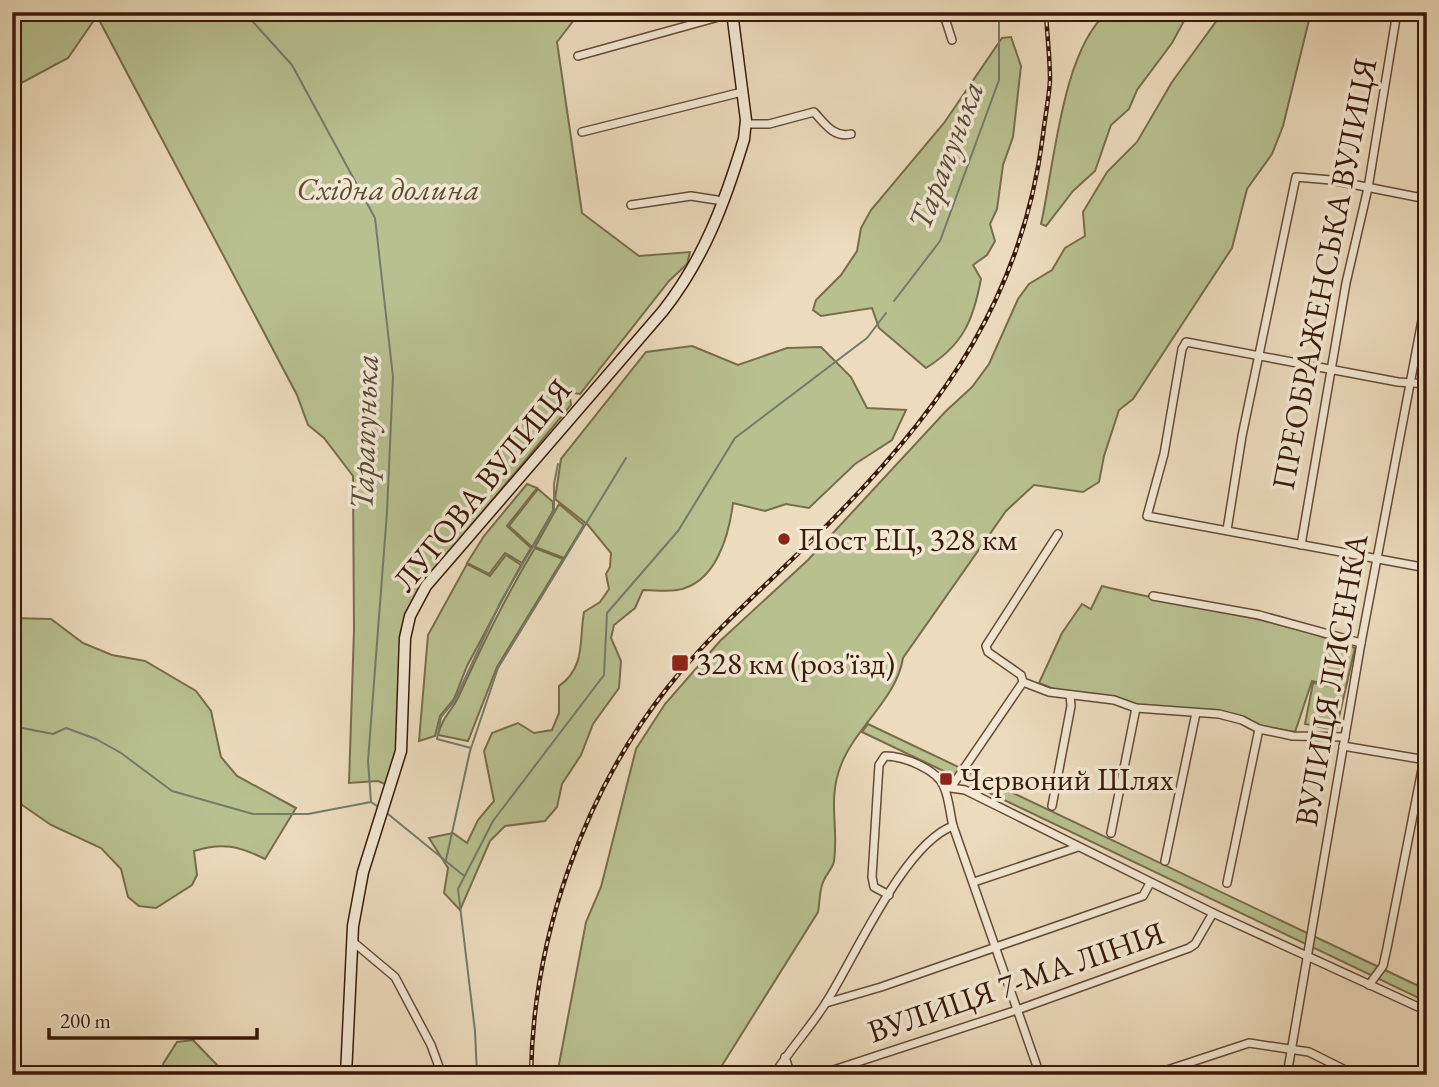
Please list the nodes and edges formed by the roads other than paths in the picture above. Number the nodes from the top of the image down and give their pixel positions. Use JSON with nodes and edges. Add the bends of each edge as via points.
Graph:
{"nodes":[{"id":1,"x":943,"y":12,"type":"edge"},
{"id":2,"x":1397,"y":12,"type":"edge"},
{"id":3,"x":732,"y":13,"type":"edge"},
{"id":4,"x":952,"y":40,"type":"dead end"},
{"id":5,"x":578,"y":56,"type":"dead end"},
{"id":6,"x":742,"y":92,"type":"junction"},
{"id":7,"x":745,"y":124,"type":"junction"},
{"id":8,"x":582,"y":132,"type":"dead end"},
{"id":9,"x":851,"y":134,"type":"dead end"},
{"id":10,"x":1368,"y":188,"type":"junction"},
{"id":11,"x":1427,"y":198,"type":"edge"},
{"id":12,"x":723,"y":201,"type":"junction"},
{"id":13,"x":631,"y":205,"type":"dead end"},
{"id":14,"x":1427,"y":294,"type":"edge"},
{"id":15,"x":1259,"y":354,"type":"junction"},
{"id":16,"x":1333,"y":368,"type":"junction"},
{"id":17,"x":1410,"y":382,"type":"junction"},
{"id":18,"x":1427,"y":384,"type":"edge"},
{"id":19,"x":1227,"y":530,"type":"junction"},
{"id":20,"x":1058,"y":534,"type":"dead end"},
{"id":21,"x":1301,"y":545,"type":"junction"},
{"id":22,"x":1376,"y":559,"type":"junction"},
{"id":23,"x":1427,"y":568,"type":"edge"},
{"id":24,"x":1153,"y":596,"type":"dead end"},
{"id":25,"x":1361,"y":643,"type":"junction"},
{"id":26,"x":1022,"y":679,"type":"junction"},
{"id":27,"x":1070,"y":695,"type":"junction"},
{"id":28,"x":1136,"y":708,"type":"junction"},
{"id":29,"x":1196,"y":713,"type":"junction"},
{"id":30,"x":1259,"y":729,"type":"junction"},
{"id":31,"x":1345,"y":737,"type":"junction"},
{"id":32,"x":1427,"y":744,"type":"edge"},
{"id":33,"x":1343,"y":746,"type":"junction"},
{"id":34,"x":1425,"y":760,"type":"edge"},
{"id":35,"x":948,"y":786,"type":"junction"},
{"id":36,"x":1052,"y":806,"type":"dead end"},
{"id":37,"x":953,"y":826,"type":"junction"},
{"id":38,"x":1111,"y":833,"type":"dead end"},
{"id":39,"x":1079,"y":847,"type":"junction"},
{"id":40,"x":1165,"y":861,"type":"dead end"},
{"id":41,"x":974,"y":882,"type":"junction"},
{"id":42,"x":1150,"y":883,"type":"junction"},
{"id":43,"x":1227,"y":883,"type":"dead end"},
{"id":44,"x":889,"y":895,"type":"junction"},
{"id":45,"x":1213,"y":913,"type":"junction"},
{"id":46,"x":352,"y":941,"type":"junction"},
{"id":47,"x":996,"y":946,"type":"junction"},
{"id":48,"x":1307,"y":956,"type":"junction"},
{"id":49,"x":1369,"y":985,"type":"junction"},
{"id":50,"x":826,"y":1003,"type":"junction"},
{"id":51,"x":1017,"y":1010,"type":"junction"},
{"id":52,"x":1427,"y":1011,"type":"edge"},
{"id":53,"x":1292,"y":1048,"type":"junction"},
{"id":54,"x":785,"y":1057,"type":"junction"},
{"id":55,"x":346,"y":1075,"type":"edge"},
{"id":56,"x":442,"y":1075,"type":"edge"},
{"id":57,"x":774,"y":1075,"type":"edge"},
{"id":58,"x":791,"y":1075,"type":"edge"},
{"id":59,"x":818,"y":1075,"type":"edge"},
{"id":60,"x":1040,"y":1075,"type":"edge"},
{"id":61,"x":1152,"y":1075,"type":"edge"},
{"id":62,"x":1287,"y":1075,"type":"edge"},
{"id":63,"x":1355,"y":1075,"type":"edge"}],
"edges":[{"from":1,"to":4,"type":"street"},
{"from":2,"to":10,"type":"street","name":"ПРЕОБРАЖЕНСЬКА ВУЛИЦЯ"},
{"from":3,"to":5,"type":"street"},
{"from":3,"to":6,"type":"street","name":"ЛУГОВА ВУЛИЦЯ"},
{"from":6,"to":7,"type":"street","name":"ЛУГОВА ВУЛИЦЯ"},
{"from":6,"to":8,"type":"street"},
{"from":7,"to":9,"type":"street","via":[[769,124],[814,112],[831,131]]},
{"from":7,"to":12,"type":"street","name":"ЛУГОВА ВУЛИЦЯ"},
{"from":10,"to":11,"type":"street"},
{"from":10,"to":15,"type":"street","via":[[1296,177]]},
{"from":10,"to":16,"type":"street","name":"ПРЕОБРАЖЕНСЬКА ВУЛИЦЯ"},
{"from":12,"to":13,"type":"street","via":[[691,196]]},
{"from":12,"to":46,"type":"street","name":"ЛУГОВА ВУЛИЦЯ","via":[[686,282],[426,586],[410,616],[405,638],[401,751],[363,872]]},
{"from":14,"to":17,"type":"street","name":"ВУЛИЦЯ ЛИСЕНКА"},
{"from":15,"to":16,"type":"street"},
{"from":15,"to":19,"type":"street"},
{"from":15,"to":19,"type":"street","via":[[1185,342],[1147,516]]},
{"from":16,"to":17,"type":"street"},
{"from":16,"to":21,"type":"street","name":"ПРЕОБРАЖЕНСЬКА ВУЛИЦЯ"},
{"from":17,"to":18,"type":"street"},
{"from":17,"to":22,"type":"street","name":"ВУЛИЦЯ ЛИСЕНКА"},
{"from":19,"to":21,"type":"street"},
{"from":20,"to":26,"type":"street","via":[[986,646]]},
{"from":21,"to":22,"type":"street"},
{"from":22,"to":23,"type":"street"},
{"from":22,"to":25,"type":"street","name":"ВУЛИЦЯ ЛИСЕНКА"},
{"from":24,"to":25,"type":"street","via":[[1259,615]]},
{"from":25,"to":31,"type":"street","name":"ВУЛИЦЯ ЛИСЕНКА"},
{"from":26,"to":27,"type":"street"},
{"from":26,"to":35,"type":"street"},
{"from":27,"to":28,"type":"street","via":[[1114,700]]},
{"from":27,"to":36,"type":"street"},
{"from":28,"to":29,"type":"street"},
{"from":28,"to":38,"type":"street"},
{"from":29,"to":30,"type":"street","via":[[1233,717]]},
{"from":29,"to":40,"type":"street"},
{"from":30,"to":31,"type":"street","via":[[1293,736]]},
{"from":30,"to":43,"type":"street"},
{"from":31,"to":33,"type":"street","name":"ВУЛИЦЯ ЛИСЕНКА"},
{"from":32,"to":34,"type":"street"},
{"from":33,"to":34,"type":"street"},
{"from":33,"to":48,"type":"street","name":"ВУЛИЦЯ ЛИСЕНКА"},
{"from":34,"to":49,"type":"street","via":[[1385,957]]},
{"from":35,"to":37,"type":"street"},
{"from":35,"to":39,"type":"street"},
{"from":35,"to":44,"type":"street","via":[[896,756],[885,756],[880,765],[872,877],[874,887]]},
{"from":37,"to":41,"type":"street"},
{"from":37,"to":44,"type":"street","via":[[941,830],[903,871]]},
{"from":39,"to":41,"type":"street"},
{"from":39,"to":42,"type":"street"},
{"from":41,"to":47,"type":"street"},
{"from":42,"to":45,"type":"street"},
{"from":42,"to":47,"type":"street","via":[[1143,896]]},
{"from":44,"to":50,"type":"street"},
{"from":45,"to":48,"type":"street"},
{"from":45,"to":51,"type":"street","name":"ВУЛИЦЯ 7-МА ЛІНІЯ","via":[[1189,948]]},
{"from":46,"to":55,"type":"street","name":"ЛУГОВА ВУЛИЦЯ"},
{"from":46,"to":56,"type":"street","via":[[396,977]]},
{"from":47,"to":50,"type":"street"},
{"from":47,"to":51,"type":"street"},
{"from":48,"to":49,"type":"street"},
{"from":48,"to":53,"type":"street","name":"ВУЛИЦЯ ЛИСЕНКА"},
{"from":49,"to":52,"type":"street"},
{"from":50,"to":54,"type":"street"},
{"from":51,"to":59,"type":"street","name":"ВУЛИЦЯ 7-МА ЛІНІЯ"},
{"from":51,"to":60,"type":"street"},
{"from":53,"to":61,"type":"street","via":[[1249,1043]]},
{"from":53,"to":62,"type":"street","name":"ВУЛИЦЯ ЛИСЕНКА"},
{"from":53,"to":63,"type":"street"},
{"from":54,"to":57,"type":"street"},
{"from":54,"to":58,"type":"street"}]}
